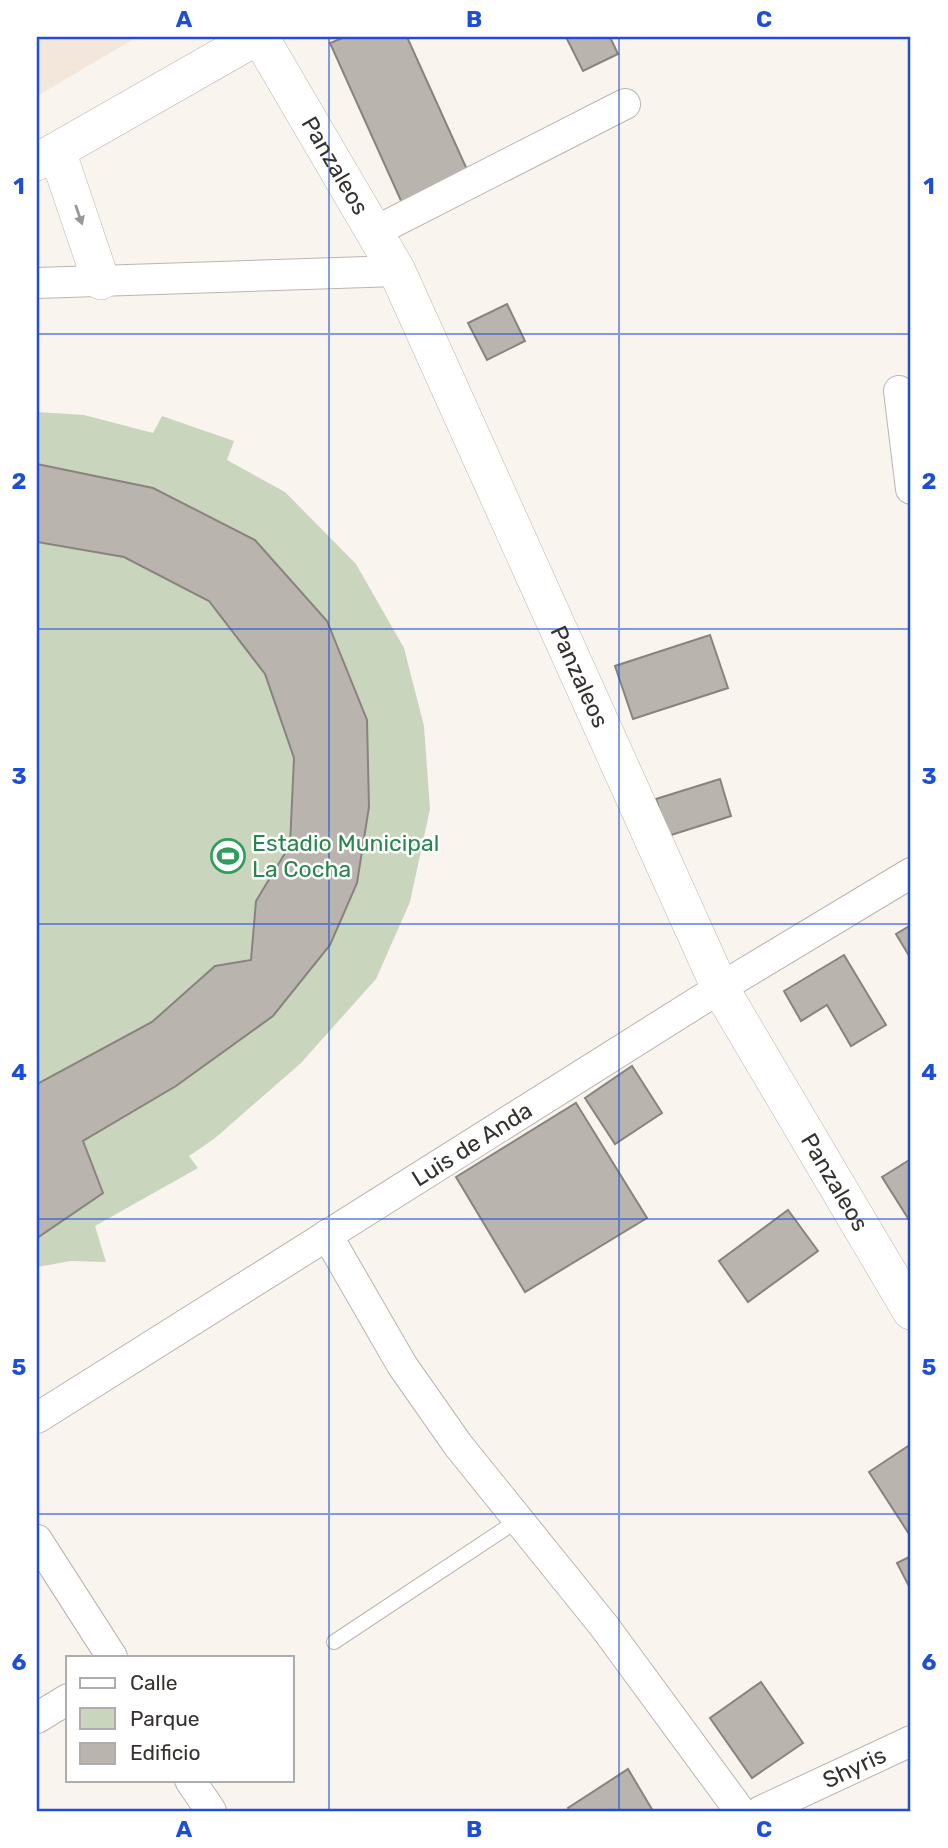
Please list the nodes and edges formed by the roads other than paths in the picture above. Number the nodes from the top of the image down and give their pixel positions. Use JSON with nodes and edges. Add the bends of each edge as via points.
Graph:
{"nodes":[{"id":1,"x":258,"y":37,"type":"edge"},
{"id":2,"x":625,"y":104,"type":"dead end"},
{"id":3,"x":47,"y":156,"type":"edge"},
{"id":4,"x":376,"y":231,"type":"junction"},
{"id":5,"x":397,"y":271,"type":"junction"},
{"id":6,"x":101,"y":281,"type":"junction"},
{"id":7,"x":37,"y":283,"type":"edge"},
{"id":8,"x":899,"y":391,"type":"dead end"},
{"id":9,"x":911,"y":489,"type":"edge"},
{"id":10,"x":911,"y":873,"type":"edge"},
{"id":11,"x":720,"y":988,"type":"junction"},
{"id":12,"x":327,"y":1235,"type":"junction"},
{"id":13,"x":911,"y":1311,"type":"edge"},
{"id":14,"x":37,"y":1418,"type":"edge"},
{"id":15,"x":518,"y":1520,"type":"junction"},
{"id":16,"x":37,"y":1540,"type":"edge"},
{"id":17,"x":334,"y":1642,"type":"dead end"},
{"id":18,"x":111,"y":1656,"type":"edge"},
{"id":19,"x":66,"y":1700,"type":"edge"},
{"id":20,"x":37,"y":1718,"type":"edge"},
{"id":21,"x":911,"y":1741,"type":"edge"},
{"id":22,"x":191,"y":1782,"type":"edge"},
{"id":23,"x":211,"y":1811,"type":"edge"},
{"id":24,"x":740,"y":1811,"type":"edge"},
{"id":25,"x":761,"y":1811,"type":"edge"}],
"edges":[{"from":1,"to":3,"type":"street"},
{"from":1,"to":4,"type":"street","name":"Panzaleos"},
{"from":2,"to":4,"type":"street"},
{"from":3,"to":6,"type":"street","one_way":true},
{"from":4,"to":5,"type":"street","name":"Panzaleos"},
{"from":5,"to":6,"type":"street"},
{"from":5,"to":11,"type":"street","name":"Panzaleos"},
{"from":6,"to":7,"type":"street"},
{"from":8,"to":9,"type":"street"},
{"from":10,"to":11,"type":"street","name":"Luis de Anda"},
{"from":11,"to":12,"type":"street","name":"Luis de Anda"},
{"from":11,"to":13,"type":"street","name":"Panzaleos"},
{"from":12,"to":14,"type":"street","name":"Luis de Anda"},
{"from":12,"to":15,"type":"street","via":[[402,1365]]},
{"from":15,"to":17,"type":"lane"},
{"from":15,"to":24,"type":"street","via":[[604,1626]]},
{"from":16,"to":18,"type":"street"},
{"from":19,"to":20,"type":"street"},
{"from":21,"to":25,"type":"street","name":"Shyris"},
{"from":22,"to":23,"type":"street"}]}
